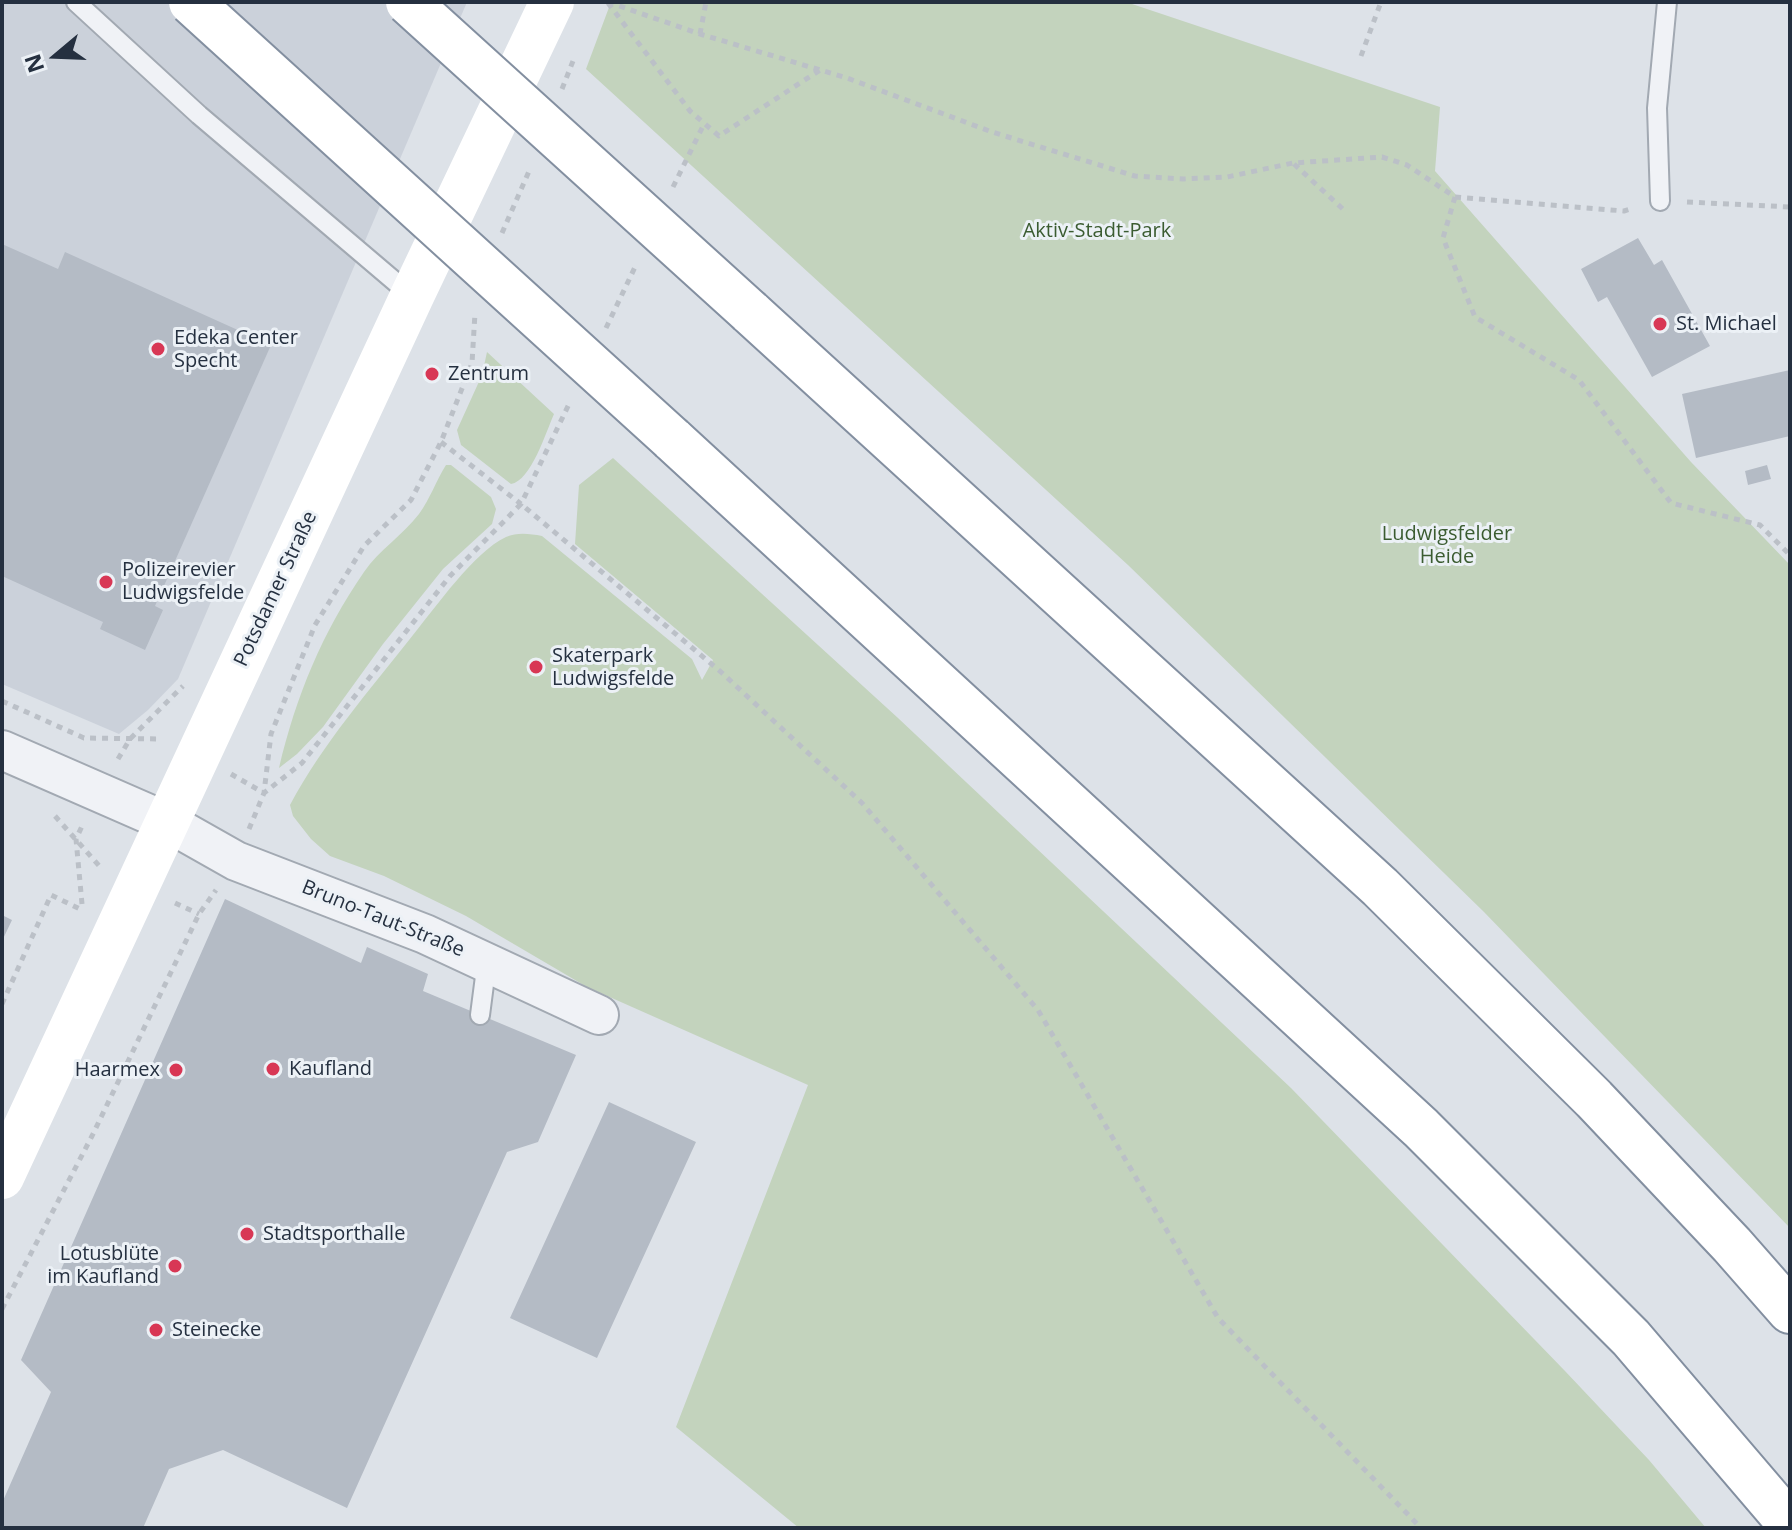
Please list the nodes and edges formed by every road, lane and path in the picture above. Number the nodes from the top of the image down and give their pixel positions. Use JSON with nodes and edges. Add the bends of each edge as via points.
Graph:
{"nodes":[{"id":1,"x":76,"y":2,"type":"edge"},
{"id":2,"x":191,"y":2,"type":"edge"},
{"id":3,"x":408,"y":2,"type":"edge"},
{"id":4,"x":551,"y":2,"type":"edge"},
{"id":5,"x":608,"y":2,"type":"edge"},
{"id":6,"x":706,"y":2,"type":"edge"},
{"id":7,"x":1381,"y":2,"type":"edge"},
{"id":8,"x":1667,"y":2,"type":"edge"},
{"id":9,"x":700,"y":34,"type":"junction"},
{"id":10,"x":577,"y":50,"type":"dead end"},
{"id":11,"x":1361,"y":56,"type":"dead end"},
{"id":12,"x":820,"y":69,"type":"junction"},
{"id":13,"x":560,"y":94,"type":"dead end"},
{"id":14,"x":1293,"y":163,"type":"junction"},
{"id":15,"x":531,"y":167,"type":"dead end"},
{"id":16,"x":1455,"y":197,"type":"junction"},
{"id":17,"x":1660,"y":201,"type":"junction"},
{"id":18,"x":1790,"y":207,"type":"edge"},
{"id":19,"x":1345,"y":211,"type":"dead end"},
{"id":20,"x":501,"y":236,"type":"dead end"},
{"id":21,"x":412,"y":296,"type":"junction"},
{"id":22,"x":476,"y":303,"type":"dead end"},
{"id":23,"x":1790,"y":555,"type":"edge"},
{"id":24,"x":189,"y":673,"type":"dead end"},
{"id":25,"x":2,"y":701,"type":"edge"},
{"id":26,"x":130,"y":739,"type":"junction"},
{"id":27,"x":2,"y":750,"type":"edge"},
{"id":28,"x":99,"y":792,"type":"junction"},
{"id":29,"x":264,"y":793,"type":"junction"},
{"id":30,"x":167,"y":822,"type":"junction"},
{"id":31,"x":236,"y":861,"type":"junction"},
{"id":32,"x":80,"y":909,"type":"junction"},
{"id":33,"x":74,"y":923,"type":"dead end"},
{"id":34,"x":487,"y":961,"type":"junction"},
{"id":35,"x":2,"y":1004,"type":"edge"},
{"id":36,"x":480,"y":1015,"type":"dead end"},
{"id":37,"x":599,"y":1015,"type":"dead end"},
{"id":38,"x":2,"y":1177,"type":"edge"},
{"id":39,"x":2,"y":1309,"type":"edge"},
{"id":40,"x":1790,"y":1311,"type":"edge"},
{"id":41,"x":1790,"y":1524,"type":"edge"},
{"id":42,"x":1421,"y":1528,"type":"edge"}],
"edges":[{"from":1,"to":21,"type":"lane","via":[[199,115]]},
{"from":2,"to":41,"type":"main road","bridge":true,"via":[[1421,1128],[1631,1338]]},
{"from":3,"to":40,"type":"main road","bridge":true,"via":[[1380,887],[1594,1099]]},
{"from":4,"to":21,"type":"main road","name":"Potsdamer Straße"},
{"from":5,"to":9,"type":"path"},
{"from":5,"to":12,"type":"path","via":[[690,111],[719,136]]},
{"from":6,"to":9,"type":"path"},
{"from":7,"to":11,"type":"path"},
{"from":8,"to":17,"type":"lane","via":[[1657,108]]},
{"from":9,"to":12,"type":"path"},
{"from":10,"to":13,"type":"path"},
{"from":12,"to":14,"type":"path","via":[[992,132],[1135,176],[1227,177]]},
{"from":14,"to":16,"type":"path","via":[[1382,157],[1407,165]]},
{"from":14,"to":19,"type":"path"},
{"from":15,"to":20,"type":"path"},
{"from":16,"to":17,"type":"path","via":[[1624,211]]},
{"from":16,"to":23,"type":"path","via":[[1443,238],[1475,317],[1579,380],[1671,503],[1760,525]]},
{"from":17,"to":18,"type":"path"},
{"from":21,"to":30,"type":"main road","name":"Potsdamer Straße"},
{"from":22,"to":29,"type":"path","via":[[472,363],[441,442],[411,500],[364,546],[315,625],[271,734]]},
{"from":24,"to":26,"type":"path","via":[[183,687]]},
{"from":25,"to":26,"type":"path","via":[[84,738]]},
{"from":26,"to":28,"type":"path"},
{"from":27,"to":28,"type":"street","name":"Bruno-Taut-Straße"},
{"from":28,"to":30,"type":"street","name":"Bruno-Taut-Straße"},
{"from":28,"to":32,"type":"path","via":[[76,839]]},
{"from":29,"to":31,"type":"path"},
{"from":29,"to":42,"type":"path","via":[[302,763],[450,576],[521,504],[721,672],[862,803],[1038,1010],[1218,1318]]},
{"from":30,"to":31,"type":"street","name":"Bruno-Taut-Straße"},
{"from":30,"to":38,"type":"main road","name":"Potsdamer Straße"},
{"from":31,"to":34,"type":"street","name":"Bruno-Taut-Straße"},
{"from":31,"to":39,"type":"path","via":[[199,914]]},
{"from":32,"to":33,"type":"path"},
{"from":32,"to":35,"type":"path","via":[[51,895]]},
{"from":34,"to":36,"type":"lane"},
{"from":34,"to":37,"type":"street","name":"Bruno-Taut-Straße"}]}
